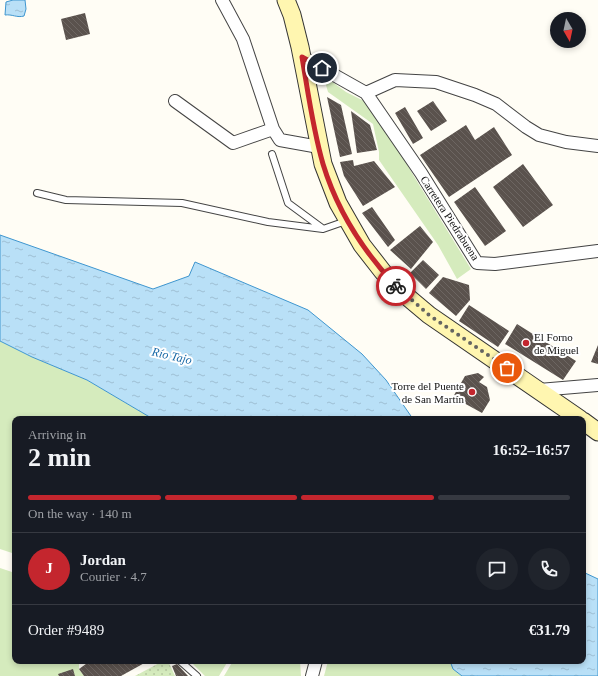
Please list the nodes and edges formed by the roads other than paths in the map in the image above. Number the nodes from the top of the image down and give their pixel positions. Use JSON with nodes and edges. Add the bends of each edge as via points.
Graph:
{"nodes":[{"id":1,"x":222,"y":0,"type":"edge"},
{"id":2,"x":286,"y":0,"type":"edge"},
{"id":3,"x":302,"y":57,"type":"junction"},
{"id":4,"x":366,"y":93,"type":"junction"},
{"id":5,"x":175,"y":101,"type":"dead end"},
{"id":6,"x":273,"y":129,"type":"junction"},
{"id":7,"x":598,"y":146,"type":"edge"},
{"id":8,"x":319,"y":147,"type":"junction"},
{"id":9,"x":272,"y":154,"type":"dead end"},
{"id":10,"x":37,"y":193,"type":"dead end"},
{"id":11,"x":348,"y":220,"type":"junction"},
{"id":12,"x":324,"y":229,"type":"junction"},
{"id":13,"x":598,"y":251,"type":"edge"},
{"id":14,"x":598,"y":385,"type":"edge"},
{"id":15,"x":539,"y":390,"type":"junction"},
{"id":16,"x":576,"y":416,"type":"edge"},
{"id":17,"x":586,"y":423,"type":"edge"},
{"id":18,"x":598,"y":432,"type":"edge"},
{"id":19,"x":183,"y":664,"type":"edge"},
{"id":20,"x":315,"y":664,"type":"edge"},
{"id":21,"x":197,"y":676,"type":"edge"},
{"id":22,"x":312,"y":676,"type":"edge"}],
"edges":[{"from":1,"to":6,"type":"street","via":[[243,39]]},
{"from":2,"to":3,"type":"main road"},
{"from":3,"to":4,"type":"street","name":"Carretera Piedrabuena"},
{"from":3,"to":8,"type":"main road"},
{"from":4,"to":7,"type":"street","via":[[395,80],[436,82],[475,94],[496,104],[539,135]]},
{"from":4,"to":13,"type":"street","name":"Carretera Piedrabuena","via":[[422,174],[477,263],[495,264]]},
{"from":5,"to":6,"type":"street","via":[[233,143]]},
{"from":6,"to":8,"type":"street","via":[[280,140]]},
{"from":8,"to":11,"type":"main road","via":[[330,184]]},
{"from":9,"to":12,"type":"lane","via":[[288,203]]},
{"from":10,"to":12,"type":"lane","via":[[66,200],[182,203],[268,222]]},
{"from":11,"to":12,"type":"lane"},
{"from":11,"to":15,"type":"main road","via":[[362,245],[404,294],[429,315]]},
{"from":14,"to":15,"type":"street"},
{"from":15,"to":16,"type":"main road"},
{"from":17,"to":18,"type":"main road"},
{"from":19,"to":21,"type":"lane"},
{"from":20,"to":22,"type":"street"}]}
